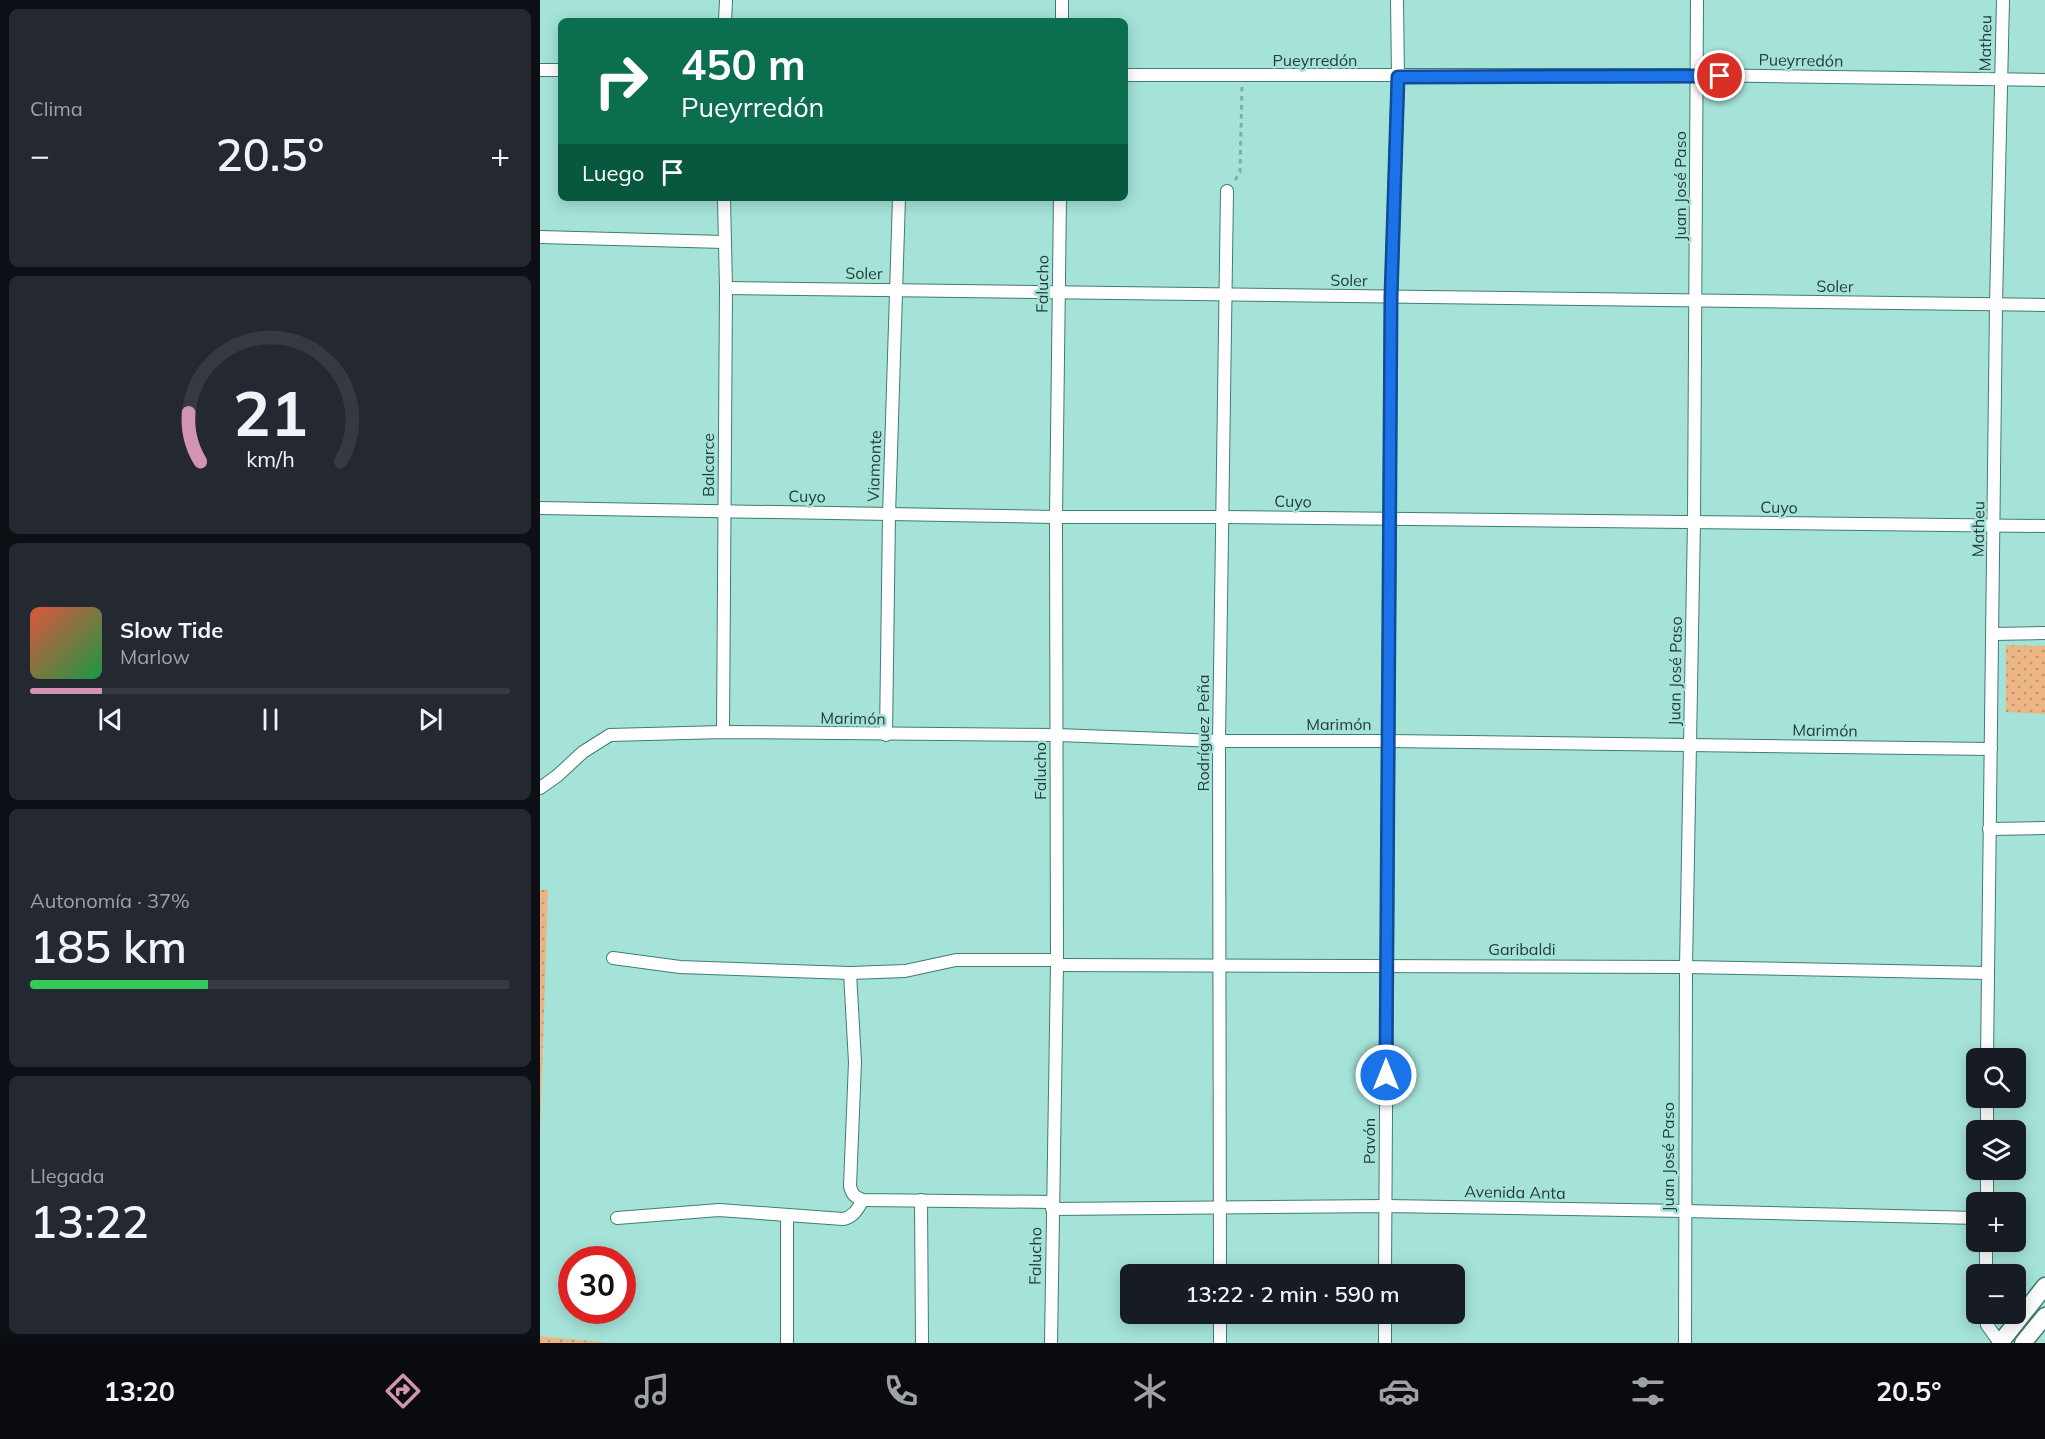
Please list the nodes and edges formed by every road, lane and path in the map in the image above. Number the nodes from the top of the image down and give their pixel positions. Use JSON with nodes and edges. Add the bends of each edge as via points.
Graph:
{"nodes":[{"id":1,"x":726,"y":0,"type":"edge"},
{"id":2,"x":1062,"y":0,"type":"edge"},
{"id":3,"x":1398,"y":0,"type":"edge"},
{"id":4,"x":1697,"y":0,"type":"edge"},
{"id":5,"x":2003,"y":0,"type":"edge"},
{"id":6,"x":725,"y":18,"type":"edge"},
{"id":7,"x":1062,"y":18,"type":"edge"},
{"id":8,"x":540,"y":70,"type":"edge"},
{"id":9,"x":558,"y":70,"type":"edge"},
{"id":10,"x":1128,"y":75,"type":"edge"},
{"id":11,"x":1696,"y":75,"type":"junction"},
{"id":12,"x":1242,"y":76,"type":"junction"},
{"id":13,"x":1398,"y":77,"type":"junction"},
{"id":14,"x":2001,"y":80,"type":"junction"},
{"id":15,"x":2045,"y":80,"type":"edge"},
{"id":16,"x":1227,"y":191,"type":"joint"},
{"id":17,"x":724,"y":201,"type":"edge"},
{"id":18,"x":899,"y":201,"type":"edge"},
{"id":19,"x":1060,"y":201,"type":"edge"},
{"id":20,"x":540,"y":237,"type":"edge"},
{"id":21,"x":724,"y":242,"type":"junction"},
{"id":22,"x":726,"y":288,"type":"junction"},
{"id":23,"x":897,"y":290,"type":"junction"},
{"id":24,"x":1058,"y":293,"type":"junction"},
{"id":25,"x":1225,"y":295,"type":"junction"},
{"id":26,"x":1391,"y":297,"type":"junction"},
{"id":27,"x":1696,"y":301,"type":"junction"},
{"id":28,"x":1996,"y":304,"type":"junction"},
{"id":29,"x":2045,"y":305,"type":"edge"},
{"id":30,"x":540,"y":508,"type":"edge"},
{"id":31,"x":724,"y":511,"type":"junction"},
{"id":32,"x":889,"y":514,"type":"junction"},
{"id":33,"x":1056,"y":517,"type":"junction"},
{"id":34,"x":1222,"y":517,"type":"junction"},
{"id":35,"x":1389,"y":519,"type":"junction"},
{"id":36,"x":1694,"y":522,"type":"junction"},
{"id":37,"x":1995,"y":526,"type":"junction"},
{"id":38,"x":2045,"y":526,"type":"edge"},
{"id":39,"x":2045,"y":633,"type":"edge"},
{"id":40,"x":1993,"y":634,"type":"junction"},
{"id":41,"x":723,"y":732,"type":"junction"},
{"id":42,"x":886,"y":735,"type":"junction"},
{"id":43,"x":1057,"y":735,"type":"junction"},
{"id":44,"x":1219,"y":741,"type":"junction"},
{"id":45,"x":1388,"y":741,"type":"junction"},
{"id":46,"x":1690,"y":745,"type":"junction"},
{"id":47,"x":1991,"y":749,"type":"junction"},
{"id":48,"x":540,"y":788,"type":"edge"},
{"id":49,"x":2045,"y":828,"type":"edge"},
{"id":50,"x":1989,"y":829,"type":"junction"},
{"id":51,"x":614,"y":958,"type":"dead end"},
{"id":52,"x":1057,"y":963,"type":"junction"},
{"id":53,"x":1221,"y":964,"type":"junction"},
{"id":54,"x":1386,"y":965,"type":"junction"},
{"id":55,"x":1686,"y":967,"type":"junction"},
{"id":56,"x":850,"y":973,"type":"junction"},
{"id":57,"x":1987,"y":974,"type":"junction"},
{"id":58,"x":1987,"y":1048,"type":"edge"},
{"id":59,"x":863,"y":1200,"type":"junction"},
{"id":60,"x":921,"y":1200,"type":"junction"},
{"id":61,"x":1052,"y":1205,"type":"junction"},
{"id":62,"x":1386,"y":1206,"type":"junction"},
{"id":63,"x":1221,"y":1208,"type":"junction"},
{"id":64,"x":1684,"y":1211,"type":"junction"},
{"id":65,"x":788,"y":1215,"type":"junction"},
{"id":66,"x":617,"y":1218,"type":"dead end"},
{"id":67,"x":1966,"y":1218,"type":"edge"},
{"id":68,"x":1220,"y":1264,"type":"edge"},
{"id":69,"x":1385,"y":1264,"type":"edge"},
{"id":70,"x":2045,"y":1286,"type":"edge"},
{"id":71,"x":2045,"y":1316,"type":"edge"},
{"id":72,"x":1220,"y":1324,"type":"edge"},
{"id":73,"x":1385,"y":1324,"type":"edge"},
{"id":74,"x":1987,"y":1324,"type":"edge"},
{"id":75,"x":787,"y":1343,"type":"edge"},
{"id":76,"x":922,"y":1343,"type":"edge"},
{"id":77,"x":1051,"y":1343,"type":"edge"},
{"id":78,"x":1220,"y":1343,"type":"edge"},
{"id":79,"x":1385,"y":1343,"type":"edge"},
{"id":80,"x":1685,"y":1343,"type":"edge"},
{"id":81,"x":2000,"y":1343,"type":"edge"},
{"id":82,"x":2023,"y":1343,"type":"edge"}],
"edges":[{"from":1,"to":6,"type":"street"},
{"from":2,"to":7,"type":"street"},
{"from":3,"to":13,"type":"street","name":"Pavón"},
{"from":4,"to":11,"type":"street","name":"Juan José Paso"},
{"from":5,"to":14,"type":"street","name":"Matheu"},
{"from":8,"to":9,"type":"street"},
{"from":10,"to":12,"type":"street","name":"Pueyrredón"},
{"from":11,"to":13,"type":"street","name":"Pueyrredón"},
{"from":11,"to":14,"type":"street","name":"Pueyrredón"},
{"from":11,"to":27,"type":"street","name":"Juan José Paso"},
{"from":12,"to":13,"type":"street","name":"Pueyrredón"},
{"from":12,"to":16,"type":"path","via":[[1240,172]]},
{"from":13,"to":26,"type":"street","name":"Pavón"},
{"from":14,"to":15,"type":"street","name":"Pueyrredón"},
{"from":14,"to":28,"type":"street","name":"Matheu"},
{"from":16,"to":25,"type":"street","name":"Rodríguez Peña"},
{"from":17,"to":21,"type":"street","name":"Balcarce"},
{"from":18,"to":23,"type":"street","name":"Viamonte"},
{"from":19,"to":24,"type":"street","name":"Falucho"},
{"from":20,"to":21,"type":"street"},
{"from":21,"to":22,"type":"street","name":"Balcarce"},
{"from":22,"to":23,"type":"street","name":"Soler"},
{"from":22,"to":31,"type":"street","name":"Balcarce"},
{"from":23,"to":24,"type":"street","name":"Soler"},
{"from":23,"to":32,"type":"street","name":"Viamonte"},
{"from":24,"to":25,"type":"street","name":"Soler"},
{"from":24,"to":33,"type":"street","name":"Falucho"},
{"from":25,"to":26,"type":"street","name":"Soler"},
{"from":25,"to":34,"type":"street","name":"Rodríguez Peña"},
{"from":26,"to":27,"type":"street","name":"Soler"},
{"from":26,"to":35,"type":"street","name":"Pavón"},
{"from":27,"to":28,"type":"street","name":"Soler"},
{"from":27,"to":36,"type":"street","name":"Juan José Paso"},
{"from":28,"to":29,"type":"street","name":"Soler"},
{"from":28,"to":37,"type":"street","name":"Matheu"},
{"from":30,"to":31,"type":"street","name":"Cuyo"},
{"from":31,"to":32,"type":"street","name":"Cuyo"},
{"from":31,"to":41,"type":"street","name":"Balcarce"},
{"from":32,"to":33,"type":"street","name":"Cuyo"},
{"from":32,"to":42,"type":"street","name":"Viamonte"},
{"from":33,"to":34,"type":"street","name":"Cuyo"},
{"from":33,"to":43,"type":"street","name":"Falucho"},
{"from":34,"to":35,"type":"street","name":"Cuyo"},
{"from":34,"to":44,"type":"street","name":"Rodríguez Peña"},
{"from":35,"to":36,"type":"street","name":"Cuyo"},
{"from":35,"to":45,"type":"street","name":"Pavón"},
{"from":36,"to":37,"type":"street","name":"Cuyo"},
{"from":36,"to":46,"type":"street","name":"Juan José Paso"},
{"from":37,"to":38,"type":"street","name":"Cuyo"},
{"from":37,"to":40,"type":"street","name":"Matheu"},
{"from":39,"to":40,"type":"street"},
{"from":40,"to":47,"type":"street","name":"Matheu"},
{"from":41,"to":42,"type":"street","name":"Marimón"},
{"from":41,"to":48,"type":"street","name":"Marimón","via":[[610,735]]},
{"from":42,"to":43,"type":"street","name":"Marimón"},
{"from":43,"to":44,"type":"street","name":"Marimón"},
{"from":43,"to":52,"type":"street","name":"Falucho"},
{"from":44,"to":45,"type":"street","name":"Marimón"},
{"from":44,"to":53,"type":"street","name":"Rodríguez Peña"},
{"from":45,"to":46,"type":"street","name":"Marimón"},
{"from":45,"to":54,"type":"street","name":"Pavón"},
{"from":46,"to":47,"type":"street","name":"Marimón"},
{"from":46,"to":55,"type":"street","name":"Juan José Paso"},
{"from":47,"to":50,"type":"street","name":"Matheu"},
{"from":49,"to":50,"type":"street"},
{"from":50,"to":57,"type":"street","name":"Matheu"},
{"from":51,"to":56,"type":"street","name":"Garibaldi","via":[[680,967]]},
{"from":52,"to":53,"type":"street","name":"Garibaldi"},
{"from":52,"to":56,"type":"street","name":"Garibaldi","via":[[956,960],[905,971]]},
{"from":52,"to":61,"type":"street","name":"Falucho"},
{"from":53,"to":54,"type":"street","name":"Garibaldi"},
{"from":53,"to":63,"type":"street","name":"Rodríguez Peña"},
{"from":54,"to":55,"type":"street","name":"Garibaldi"},
{"from":54,"to":62,"type":"street","name":"Pavón"},
{"from":55,"to":57,"type":"street","name":"Garibaldi"},
{"from":55,"to":64,"type":"street","name":"Juan José Paso"},
{"from":56,"to":59,"type":"street","via":[[855,1062],[850,1186],[855,1198]]},
{"from":57,"to":58,"type":"street","name":"Matheu"},
{"from":59,"to":60,"type":"street","name":"Avenida Anta"},
{"from":59,"to":65,"type":"street","via":[[849,1218]]},
{"from":60,"to":61,"type":"street","name":"Avenida Anta"},
{"from":60,"to":76,"type":"street"},
{"from":61,"to":63,"type":"street","name":"Avenida Anta"},
{"from":61,"to":77,"type":"street","name":"Falucho"},
{"from":62,"to":63,"type":"street","name":"Avenida Anta"},
{"from":62,"to":64,"type":"street","name":"Avenida Anta"},
{"from":62,"to":69,"type":"street","name":"Pavón"},
{"from":63,"to":68,"type":"street","name":"Rodríguez Peña"},
{"from":64,"to":67,"type":"street","name":"Avenida Anta"},
{"from":64,"to":80,"type":"street","name":"Juan José Paso"},
{"from":65,"to":66,"type":"street","via":[[719,1210]]},
{"from":65,"to":75,"type":"street"},
{"from":70,"to":81,"type":"main road"},
{"from":71,"to":82,"type":"main road"},
{"from":72,"to":78,"type":"street"},
{"from":73,"to":79,"type":"street"},
{"from":74,"to":81,"type":"street"}]}
